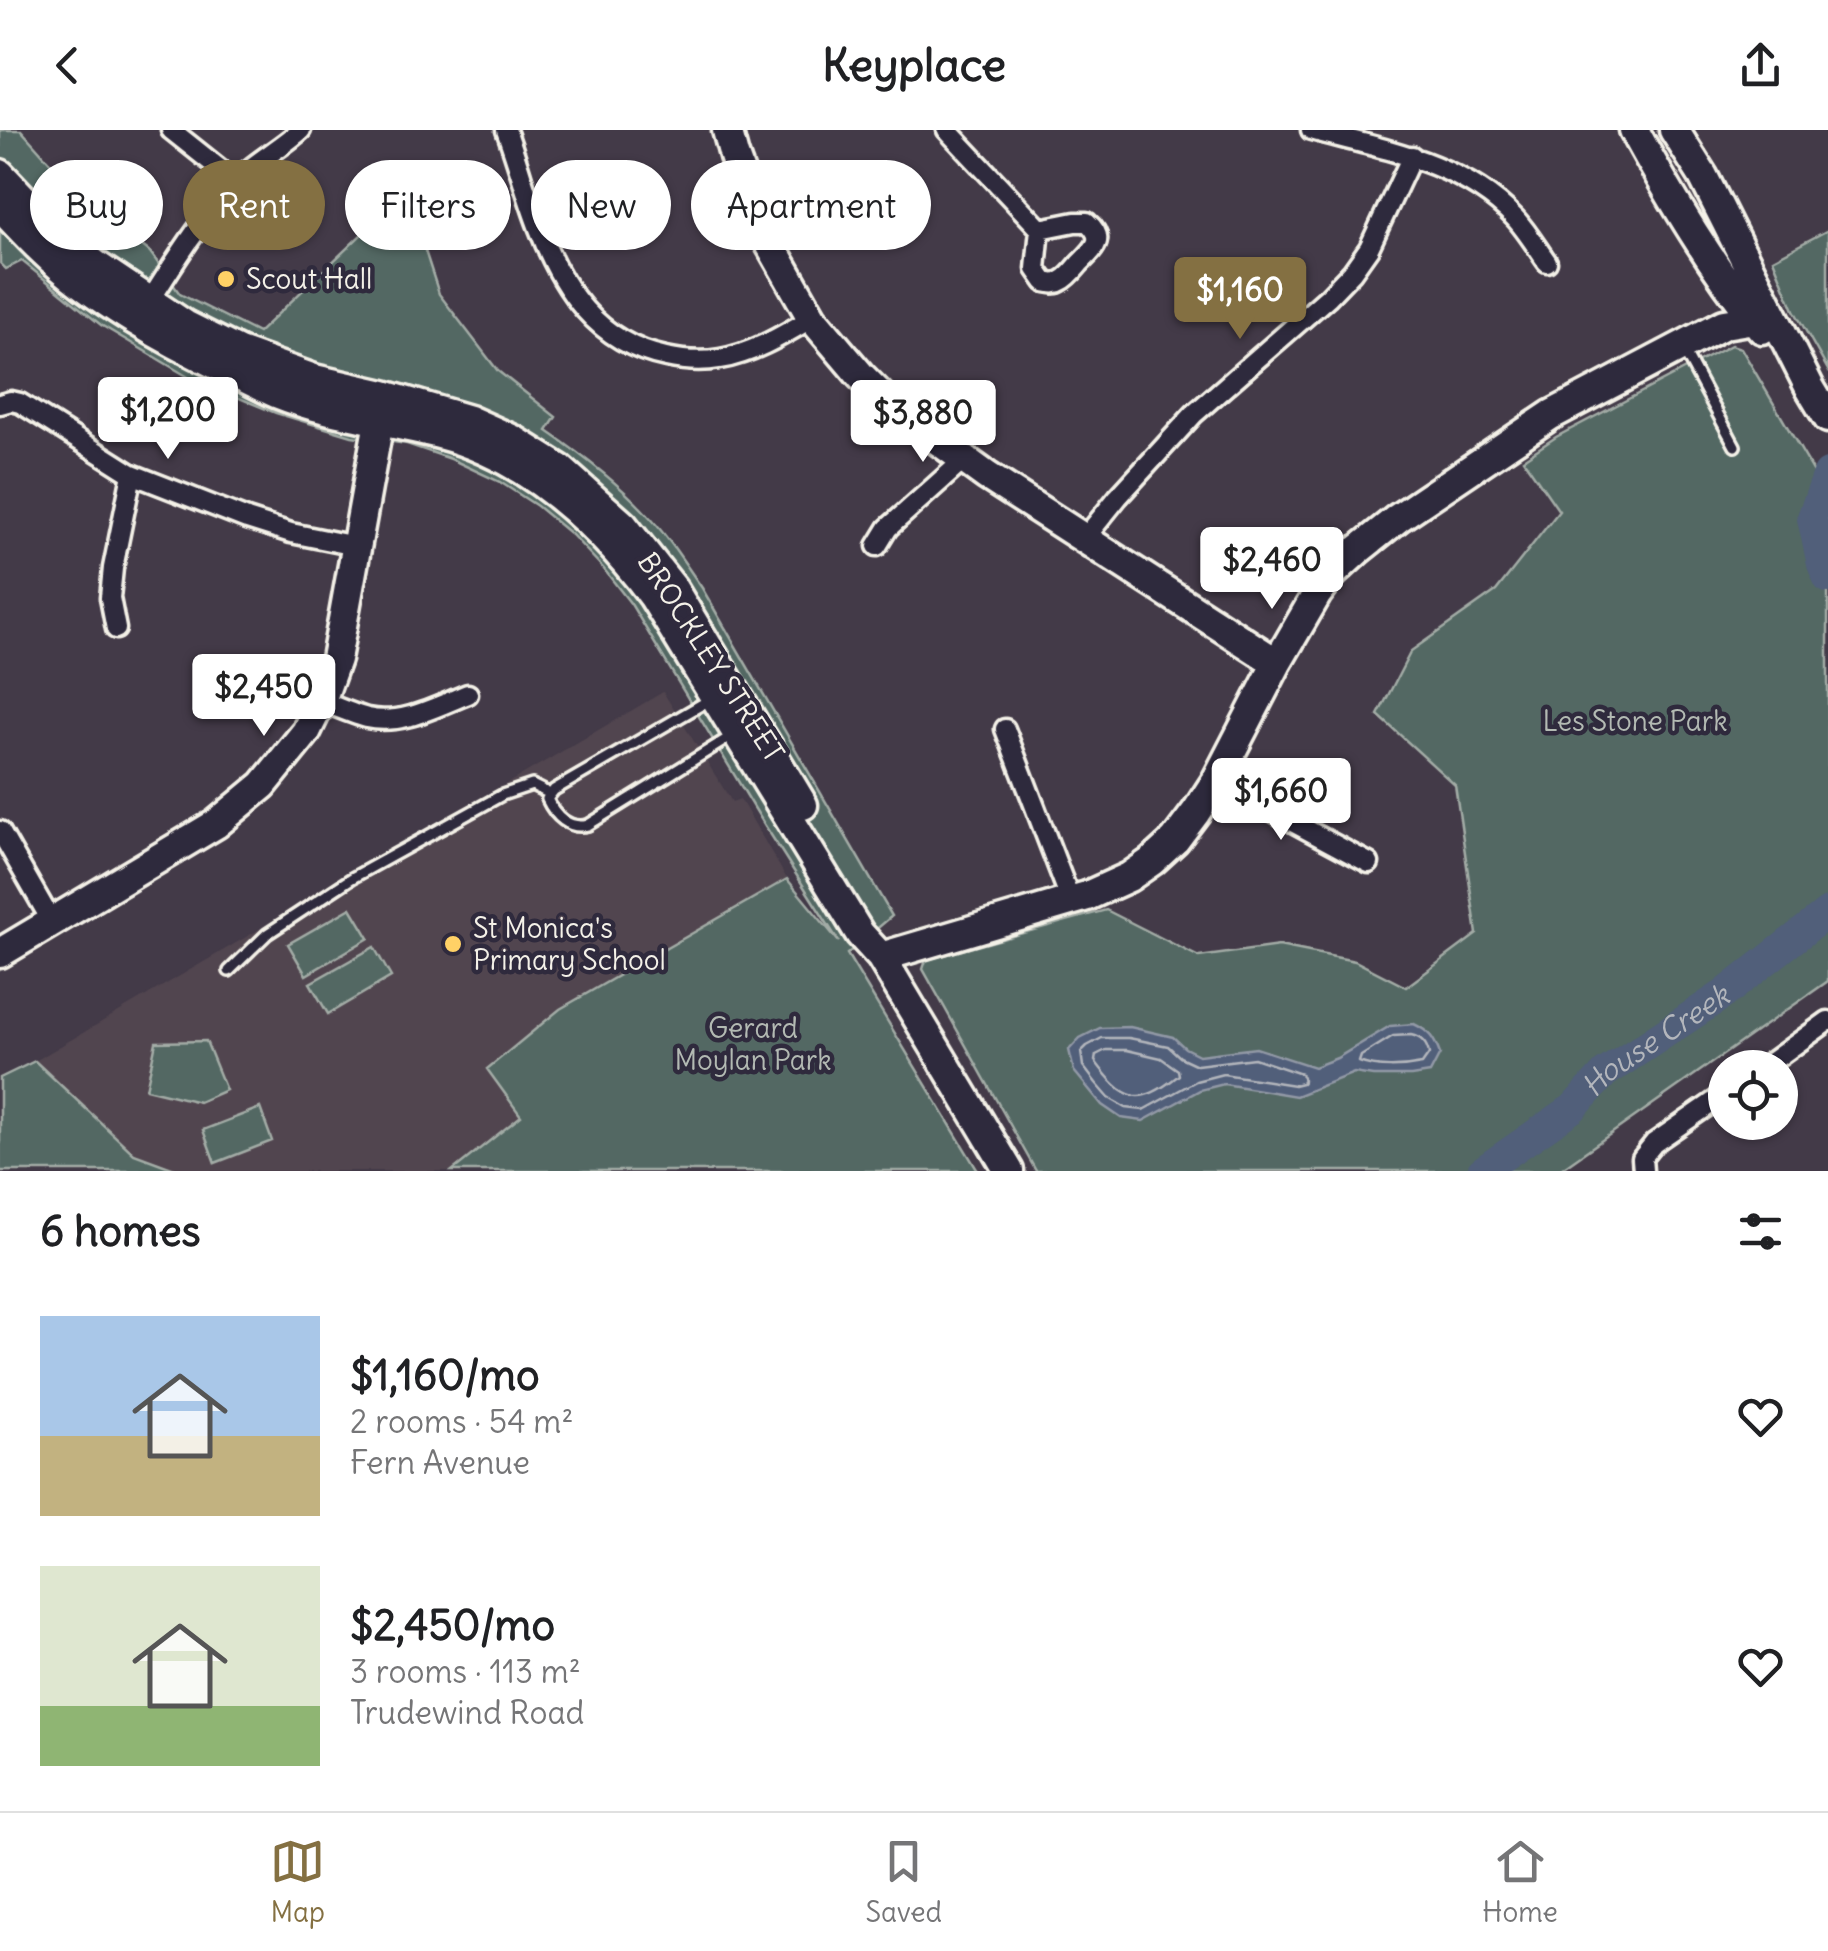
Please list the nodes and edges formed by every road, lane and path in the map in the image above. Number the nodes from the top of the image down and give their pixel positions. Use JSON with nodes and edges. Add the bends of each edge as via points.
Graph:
{"nodes":[{"id":1,"x":171,"y":130,"type":"edge"},
{"id":2,"x":300,"y":130,"type":"edge"},
{"id":3,"x":506,"y":130,"type":"edge"},
{"id":4,"x":727,"y":130,"type":"edge"},
{"id":5,"x":947,"y":130,"type":"edge"},
{"id":6,"x":1311,"y":130,"type":"edge"},
{"id":7,"x":1634,"y":130,"type":"edge"},
{"id":8,"x":1674,"y":130,"type":"edge"},
{"id":9,"x":1412,"y":156,"type":"junction"},
{"id":10,"x":208,"y":160,"type":"edge"},
{"id":11,"x":264,"y":160,"type":"edge"},
{"id":12,"x":0,"y":174,"type":"edge"},
{"id":13,"x":0,"y":207,"type":"edge"},
{"id":14,"x":1040,"y":229,"type":"dead end"},
{"id":15,"x":183,"y":249,"type":"edge"},
{"id":16,"x":1547,"y":262,"type":"dead end"},
{"id":17,"x":1753,"y":306,"type":"junction"},
{"id":18,"x":145,"y":311,"type":"junction"},
{"id":19,"x":812,"y":318,"type":"junction"},
{"id":20,"x":1682,"y":347,"type":"junction"},
{"id":21,"x":0,"y":404,"type":"edge"},
{"id":22,"x":382,"y":408,"type":"junction"},
{"id":23,"x":1828,"y":418,"type":"edge"},
{"id":24,"x":1735,"y":446,"type":"dead end"},
{"id":25,"x":964,"y":460,"type":"junction"},
{"id":26,"x":132,"y":474,"type":"junction"},
{"id":27,"x":1085,"y":538,"type":"junction"},
{"id":28,"x":356,"y":546,"type":"junction"},
{"id":29,"x":877,"y":546,"type":"dead end"},
{"id":30,"x":116,"y":629,"type":"dead end"},
{"id":31,"x":1277,"y":663,"type":"junction"},
{"id":32,"x":468,"y":694,"type":"dead end"},
{"id":33,"x":714,"y":697,"type":"junction"},
{"id":34,"x":322,"y":702,"type":"junction"},
{"id":35,"x":746,"y":727,"type":"junction"},
{"id":36,"x":1005,"y":728,"type":"dead end"},
{"id":37,"x":1216,"y":781,"type":"junction"},
{"id":38,"x":550,"y":794,"type":"junction"},
{"id":39,"x":0,"y":831,"type":"edge"},
{"id":40,"x":1369,"y":864,"type":"dead end"},
{"id":41,"x":1071,"y":901,"type":"junction"},
{"id":42,"x":52,"y":922,"type":"junction"},
{"id":43,"x":0,"y":953,"type":"edge"},
{"id":44,"x":881,"y":957,"type":"junction"},
{"id":45,"x":229,"y":971,"type":"dead end"},
{"id":46,"x":1828,"y":1021,"type":"edge"},
{"id":47,"x":1788,"y":1050,"type":"edge"},
{"id":48,"x":1708,"y":1106,"type":"edge"},
{"id":49,"x":1642,"y":1164,"type":"edge"},
{"id":50,"x":1009,"y":1171,"type":"edge"}],
"edges":[{"from":1,"to":10,"type":"street"},
{"from":2,"to":11,"type":"street"},
{"from":3,"to":19,"type":"street","via":[[552,259],[605,332],[662,356],[719,360]]},
{"from":4,"to":19,"type":"main road","via":[[758,223]]},
{"from":5,"to":14,"type":"street"},
{"from":6,"to":9,"type":"street"},
{"from":7,"to":17,"type":"main road","via":[[1708,256]]},
{"from":8,"to":17,"type":"main road","via":[[1703,176]]},
{"from":9,"to":16,"type":"street","via":[[1489,195]]},
{"from":9,"to":27,"type":"street","via":[[1352,272],[1194,414]]},
{"from":12,"to":18,"type":"main road","name":"BROCKLEY STREET"},
{"from":13,"to":18,"type":"main road","name":"BROCKLEY STREET","via":[[95,293]]},
{"from":15,"to":18,"type":"street"},
{"from":17,"to":20,"type":"main road"},
{"from":17,"to":23,"type":"main road"},
{"from":18,"to":22,"type":"main road","name":"BROCKLEY STREET"},
{"from":19,"to":25,"type":"main road","via":[[892,407]]},
{"from":20,"to":24,"type":"lane"},
{"from":20,"to":31,"type":"main road","via":[[1551,414],[1398,518],[1333,573]]},
{"from":21,"to":26,"type":"street","via":[[20,403]]},
{"from":22,"to":28,"type":"main road"},
{"from":22,"to":33,"type":"main road","name":"BROCKLEY STREET","via":[[495,454],[571,504],[639,577]]},
{"from":22,"to":35,"type":"main road","name":"BROCKLEY STREET","via":[[469,420],[514,440],[594,497],[672,588]]},
{"from":25,"to":27,"type":"main road"},
{"from":25,"to":29,"type":"street","via":[[888,528]]},
{"from":26,"to":28,"type":"street","via":[[247,519]]},
{"from":26,"to":30,"type":"street","via":[[113,568]]},
{"from":27,"to":31,"type":"main road"},
{"from":28,"to":34,"type":"main road"},
{"from":31,"to":37,"type":"main road"},
{"from":32,"to":34,"type":"street","via":[[390,719]]},
{"from":33,"to":35,"type":"main road","name":"BROCKLEY STREET"},
{"from":33,"to":38,"type":"lane"},
{"from":34,"to":42,"type":"main road","via":[[277,770],[248,798]]},
{"from":35,"to":38,"type":"lane","via":[[588,825],[567,823],[554,812]]},
{"from":35,"to":44,"type":"main road","name":"BROCKLEY STREET","via":[[860,934]]},
{"from":36,"to":41,"type":"street"},
{"from":37,"to":40,"type":"street"},
{"from":37,"to":41,"type":"main road","via":[[1152,861]]},
{"from":38,"to":45,"type":"lane","via":[[532,786],[502,795],[352,878],[267,934]]},
{"from":39,"to":42,"type":"street"},
{"from":41,"to":44,"type":"main road"},
{"from":42,"to":43,"type":"main road"},
{"from":44,"to":50,"type":"main road","name":"BROCKLEY STREET"},
{"from":46,"to":47,"type":"street"},
{"from":48,"to":49,"type":"street","via":[[1654,1144]]}]}
